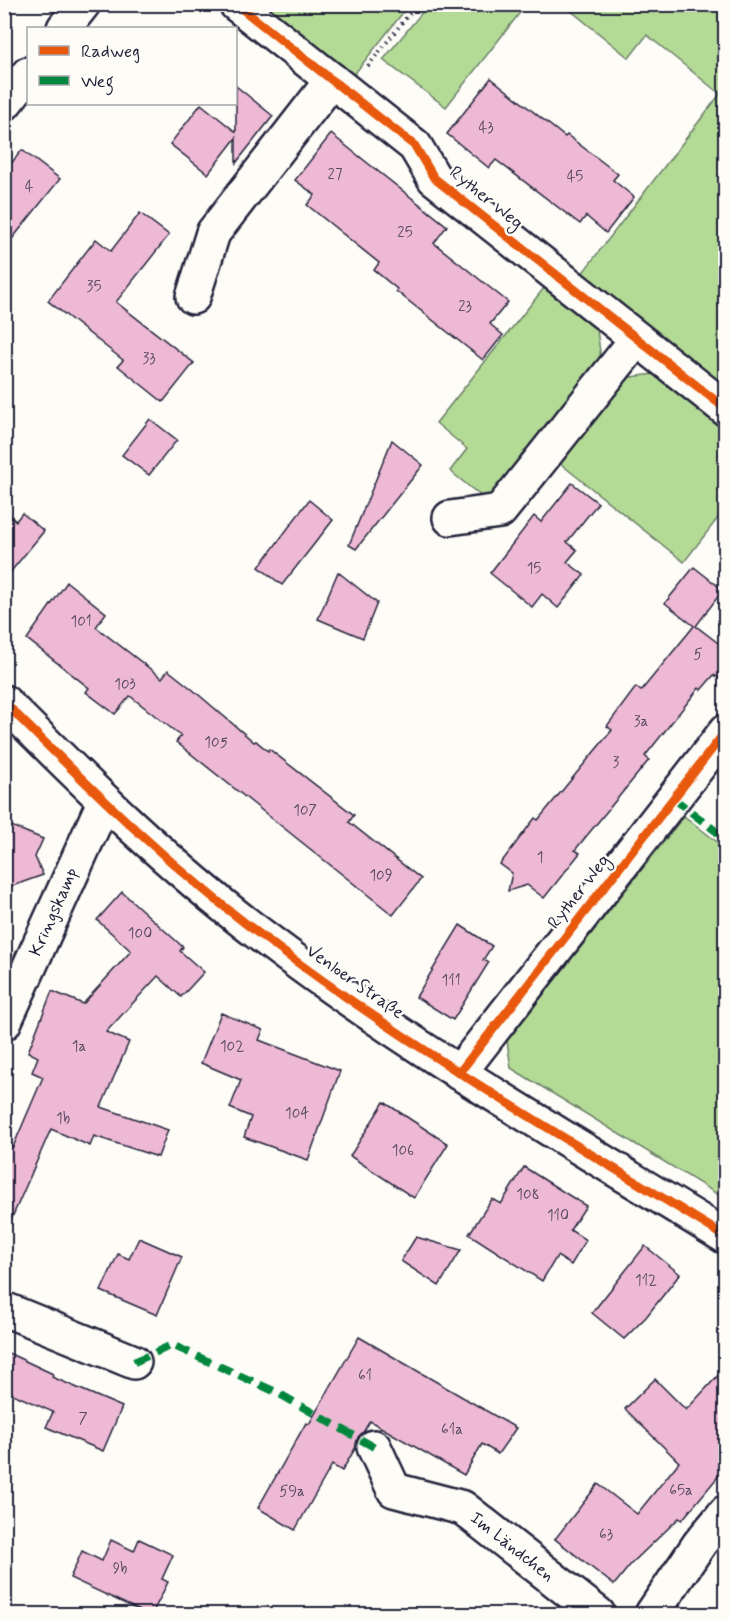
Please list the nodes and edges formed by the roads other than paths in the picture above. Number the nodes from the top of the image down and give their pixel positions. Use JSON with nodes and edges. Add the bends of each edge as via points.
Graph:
{"nodes":[{"id":1,"x":83,"y":4,"type":"edge"},
{"id":2,"x":236,"y":4,"type":"edge"},
{"id":3,"x":65,"y":27,"type":"edge"},
{"id":4,"x":27,"y":75,"type":"edge"},
{"id":5,"x":340,"y":86,"type":"junction"},
{"id":6,"x":4,"y":104,"type":"edge"},
{"id":7,"x":193,"y":297,"type":"dead end"},
{"id":8,"x":637,"y":339,"type":"junction"},
{"id":9,"x":726,"y":409,"type":"edge"},
{"id":10,"x":450,"y":518,"type":"dead end"},
{"id":11,"x":4,"y":702,"type":"edge"},
{"id":12,"x":726,"y":731,"type":"edge"},
{"id":13,"x":104,"y":801,"type":"junction"},
{"id":14,"x":4,"y":1023,"type":"edge"},
{"id":15,"x":459,"y":1073,"type":"junction"},
{"id":16,"x":726,"y":1237,"type":"edge"},
{"id":17,"x":4,"y":1309,"type":"edge"},
{"id":18,"x":134,"y":1362,"type":"dead end"},
{"id":19,"x":374,"y":1447,"type":"dead end"},
{"id":20,"x":726,"y":1512,"type":"edge"},
{"id":21,"x":598,"y":1614,"type":"edge"},
{"id":22,"x":652,"y":1614,"type":"edge"}],
"edges":[{"from":1,"to":3,"type":"street"},
{"from":2,"to":5,"type":"street","name":"Ryther Weg"},
{"from":4,"to":6,"type":"street"},
{"from":5,"to":7,"type":"street","via":[[213,233]]},
{"from":5,"to":8,"type":"street","name":"Ryther Weg","via":[[416,146],[434,178]]},
{"from":8,"to":9,"type":"street","name":"Ryther Weg"},
{"from":8,"to":10,"type":"street","via":[[500,511]]},
{"from":11,"to":13,"type":"street","name":"Venloer Straße"},
{"from":12,"to":15,"type":"street","name":"Ryther Weg"},
{"from":13,"to":14,"type":"street","name":"Kringskamp"},
{"from":13,"to":15,"type":"street","name":"Venloer Straße","via":[[261,936]]},
{"from":15,"to":16,"type":"street","name":"Venloer Straße"},
{"from":17,"to":18,"type":"street"},
{"from":19,"to":21,"type":"street","name":"Im Ländchen","via":[[394,1490],[463,1508]]},
{"from":20,"to":22,"type":"street"}]}
